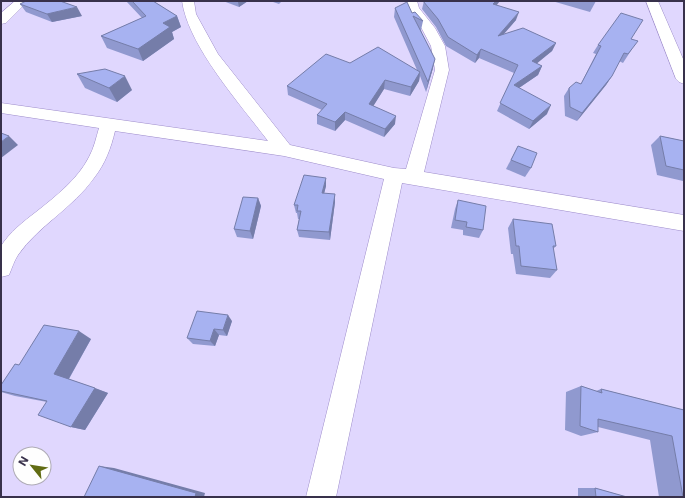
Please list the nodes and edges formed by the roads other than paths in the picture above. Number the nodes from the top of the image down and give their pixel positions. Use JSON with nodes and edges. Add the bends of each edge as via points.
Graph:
{"nodes":[{"id":1,"x":22,"y":1,"type":"edge"},
{"id":2,"x":188,"y":1,"type":"edge"},
{"id":3,"x":411,"y":1,"type":"edge"},
{"id":4,"x":639,"y":1,"type":"edge"},
{"id":5,"x":653,"y":3,"type":"edge"},
{"id":6,"x":1,"y":20,"type":"edge"},
{"id":7,"x":684,"y":79,"type":"edge"},
{"id":8,"x":1,"y":108,"type":"edge"},
{"id":9,"x":109,"y":124,"type":"junction"},
{"id":10,"x":284,"y":150,"type":"junction"},
{"id":11,"x":403,"y":176,"type":"junction"},
{"id":12,"x":684,"y":223,"type":"edge"},
{"id":13,"x":1,"y":268,"type":"edge"},
{"id":14,"x":321,"y":497,"type":"edge"}],
"edges":[{"from":1,"to":6,"type":"street"},
{"from":2,"to":10,"type":"street","via":[[190,14],[211,55]]},
{"from":3,"to":11,"type":"street","via":[[413,9],[438,46],[442,70]]},
{"from":4,"to":5,"type":"street"},
{"from":5,"to":7,"type":"street"},
{"from":8,"to":9,"type":"street"},
{"from":9,"to":10,"type":"street"},
{"from":9,"to":13,"type":"street","via":[[101,152],[88,174],[57,206],[19,238],[4,257]]},
{"from":10,"to":11,"type":"street"},
{"from":11,"to":12,"type":"street"},
{"from":11,"to":14,"type":"street"}]}
